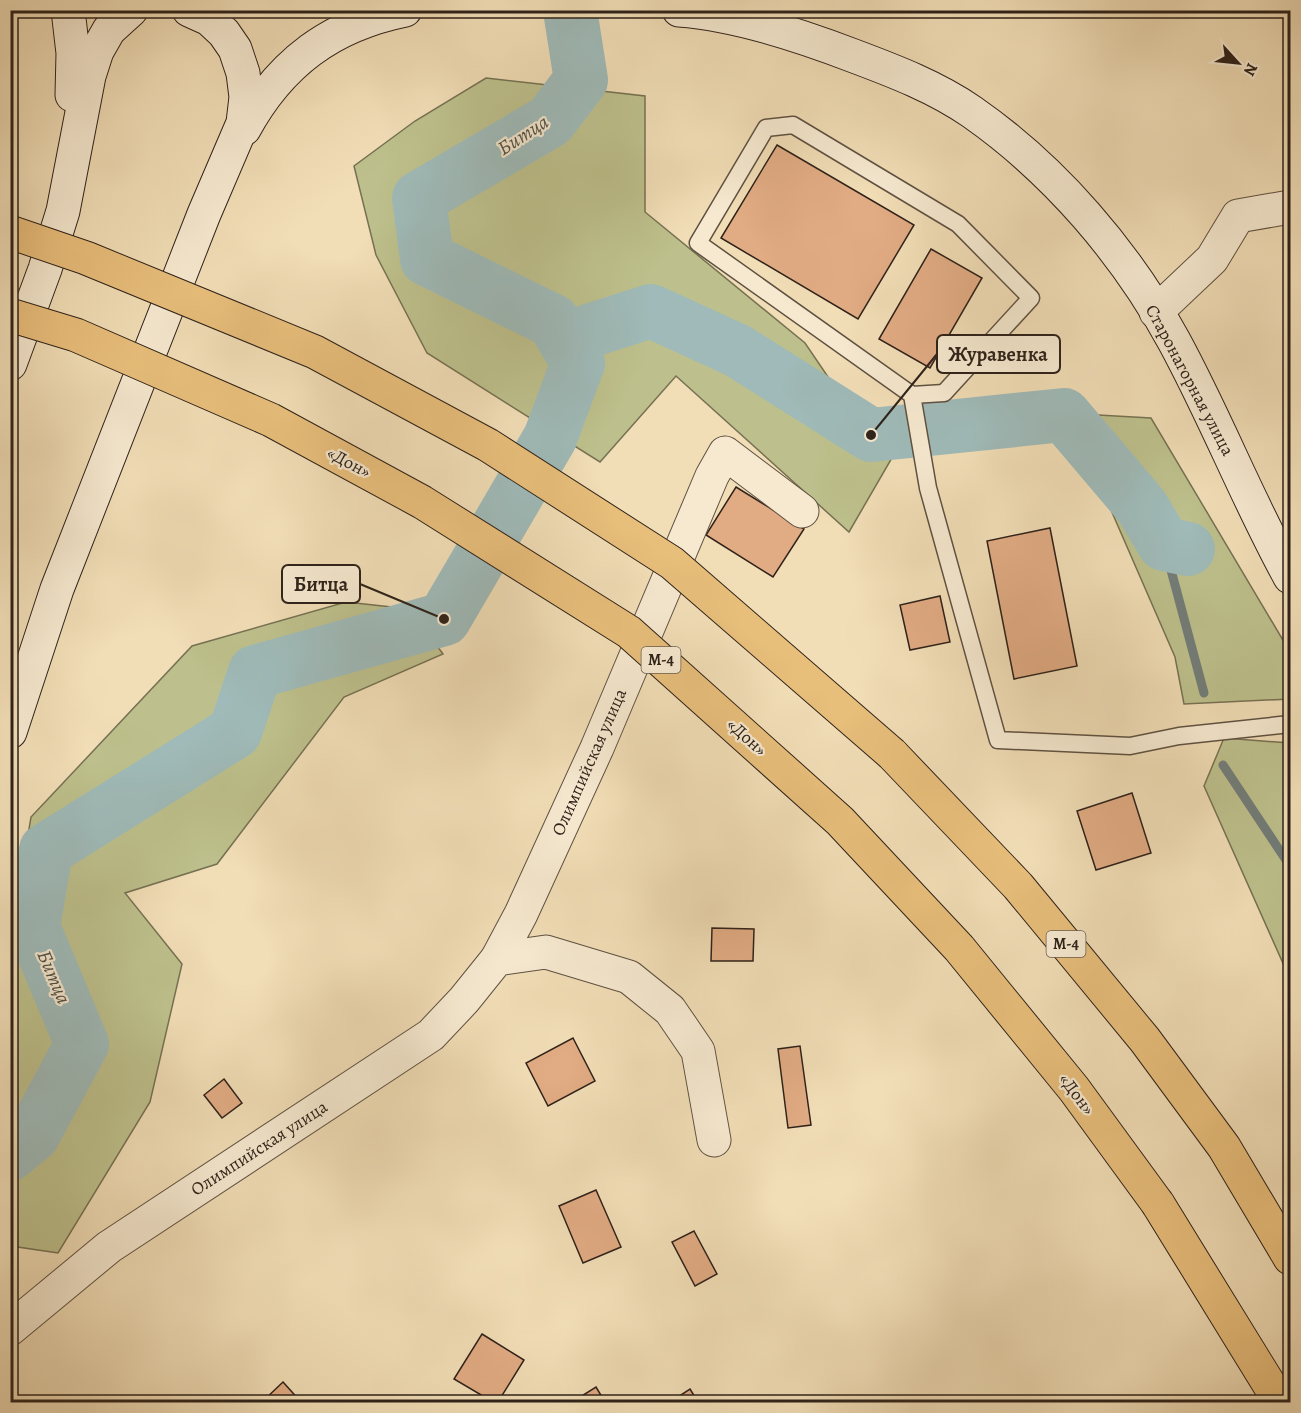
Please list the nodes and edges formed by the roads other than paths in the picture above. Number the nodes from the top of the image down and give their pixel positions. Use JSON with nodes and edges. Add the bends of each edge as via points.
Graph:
{"nodes":[{"id":1,"x":68,"y":10,"type":"edge"},
{"id":2,"x":131,"y":10,"type":"edge"},
{"id":3,"x":189,"y":10,"type":"edge"},
{"id":4,"x":220,"y":10,"type":"edge"},
{"id":5,"x":238,"y":10,"type":"edge"},
{"id":6,"x":405,"y":10,"type":"edge"},
{"id":7,"x":679,"y":10,"type":"edge"},
{"id":8,"x":687,"y":11,"type":"edge"},
{"id":9,"x":231,"y":152,"type":"junction"},
{"id":10,"x":71,"y":168,"type":"junction"},
{"id":11,"x":1290,"y":207,"type":"edge"},
{"id":12,"x":10,"y":232,"type":"edge"},
{"id":13,"x":1156,"y":312,"type":"junction"},
{"id":14,"x":10,"y":315,"type":"edge"},
{"id":15,"x":10,"y":364,"type":"edge"},
{"id":16,"x":912,"y":395,"type":"junction"},
{"id":17,"x":801,"y":511,"type":"dead end"},
{"id":18,"x":1290,"y":577,"type":"edge"},
{"id":19,"x":57,"y":590,"type":"junction"},
{"id":20,"x":10,"y":679,"type":"edge"},
{"id":21,"x":1290,"y":724,"type":"edge"},
{"id":22,"x":10,"y":732,"type":"edge"},
{"id":23,"x":497,"y":959,"type":"junction"},
{"id":24,"x":714,"y":1140,"type":"dead end"},
{"id":25,"x":1290,"y":1258,"type":"edge"},
{"id":26,"x":10,"y":1329,"type":"edge"},
{"id":27,"x":1280,"y":1402,"type":"edge"}],
"edges":[{"from":1,"to":10,"type":"main road","via":[[73,53]]},
{"from":2,"to":10,"type":"main road","via":[[109,30],[97,51]]},
{"from":3,"to":9,"type":"main road","via":[[209,19],[224,33],[243,73],[243,123]]},
{"from":4,"to":5,"type":"main road"},
{"from":6,"to":9,"type":"main road","via":[[348,27],[298,58],[254,111]]},
{"from":7,"to":8,"type":"main road","name":"Старонагорная улица"},
{"from":8,"to":13,"type":"main road","name":"Старонагорная улица","via":[[720,16],[832,47],[935,90],[972,112],[1047,174],[1083,213],[1119,256]]},
{"from":9,"to":19,"type":"main road"},
{"from":10,"to":15,"type":"main road","via":[[63,211]]},
{"from":11,"to":13,"type":"main road","via":[[1238,216],[1212,259]]},
{"from":12,"to":25,"type":"highway","number":"М-4","bridge":true,"via":[[86,258],[315,352],[488,445],[672,563],[892,754],[1018,886],[1145,1040],[1224,1147]]},
{"from":13,"to":18,"type":"main road","name":"Старонагорная улица"},
{"from":14,"to":27,"type":"highway","name":"«Дон»","number":"М-4","bridge":true,"via":[[75,336],[271,420],[422,502],[629,632],[840,821],[951,940],[1074,1089],[1158,1204]]},
{"from":16,"to":16,"type":"lane","via":[[944,393],[1031,298],[958,224],[793,124],[766,128],[698,243]]},
{"from":16,"to":21,"type":"lane","via":[[928,488],[998,740],[1130,746],[1179,736]]},
{"from":17,"to":23,"type":"main road","name":"Олимпийская улица","via":[[725,453],[592,758]]},
{"from":19,"to":20,"type":"main road"},
{"from":19,"to":22,"type":"main road"},
{"from":23,"to":24,"type":"main road","via":[[546,952],[629,977],[670,1010],[698,1051]]},
{"from":23,"to":26,"type":"main road","name":"Олимпийская улица","via":[[431,1035],[110,1247]]}]}
